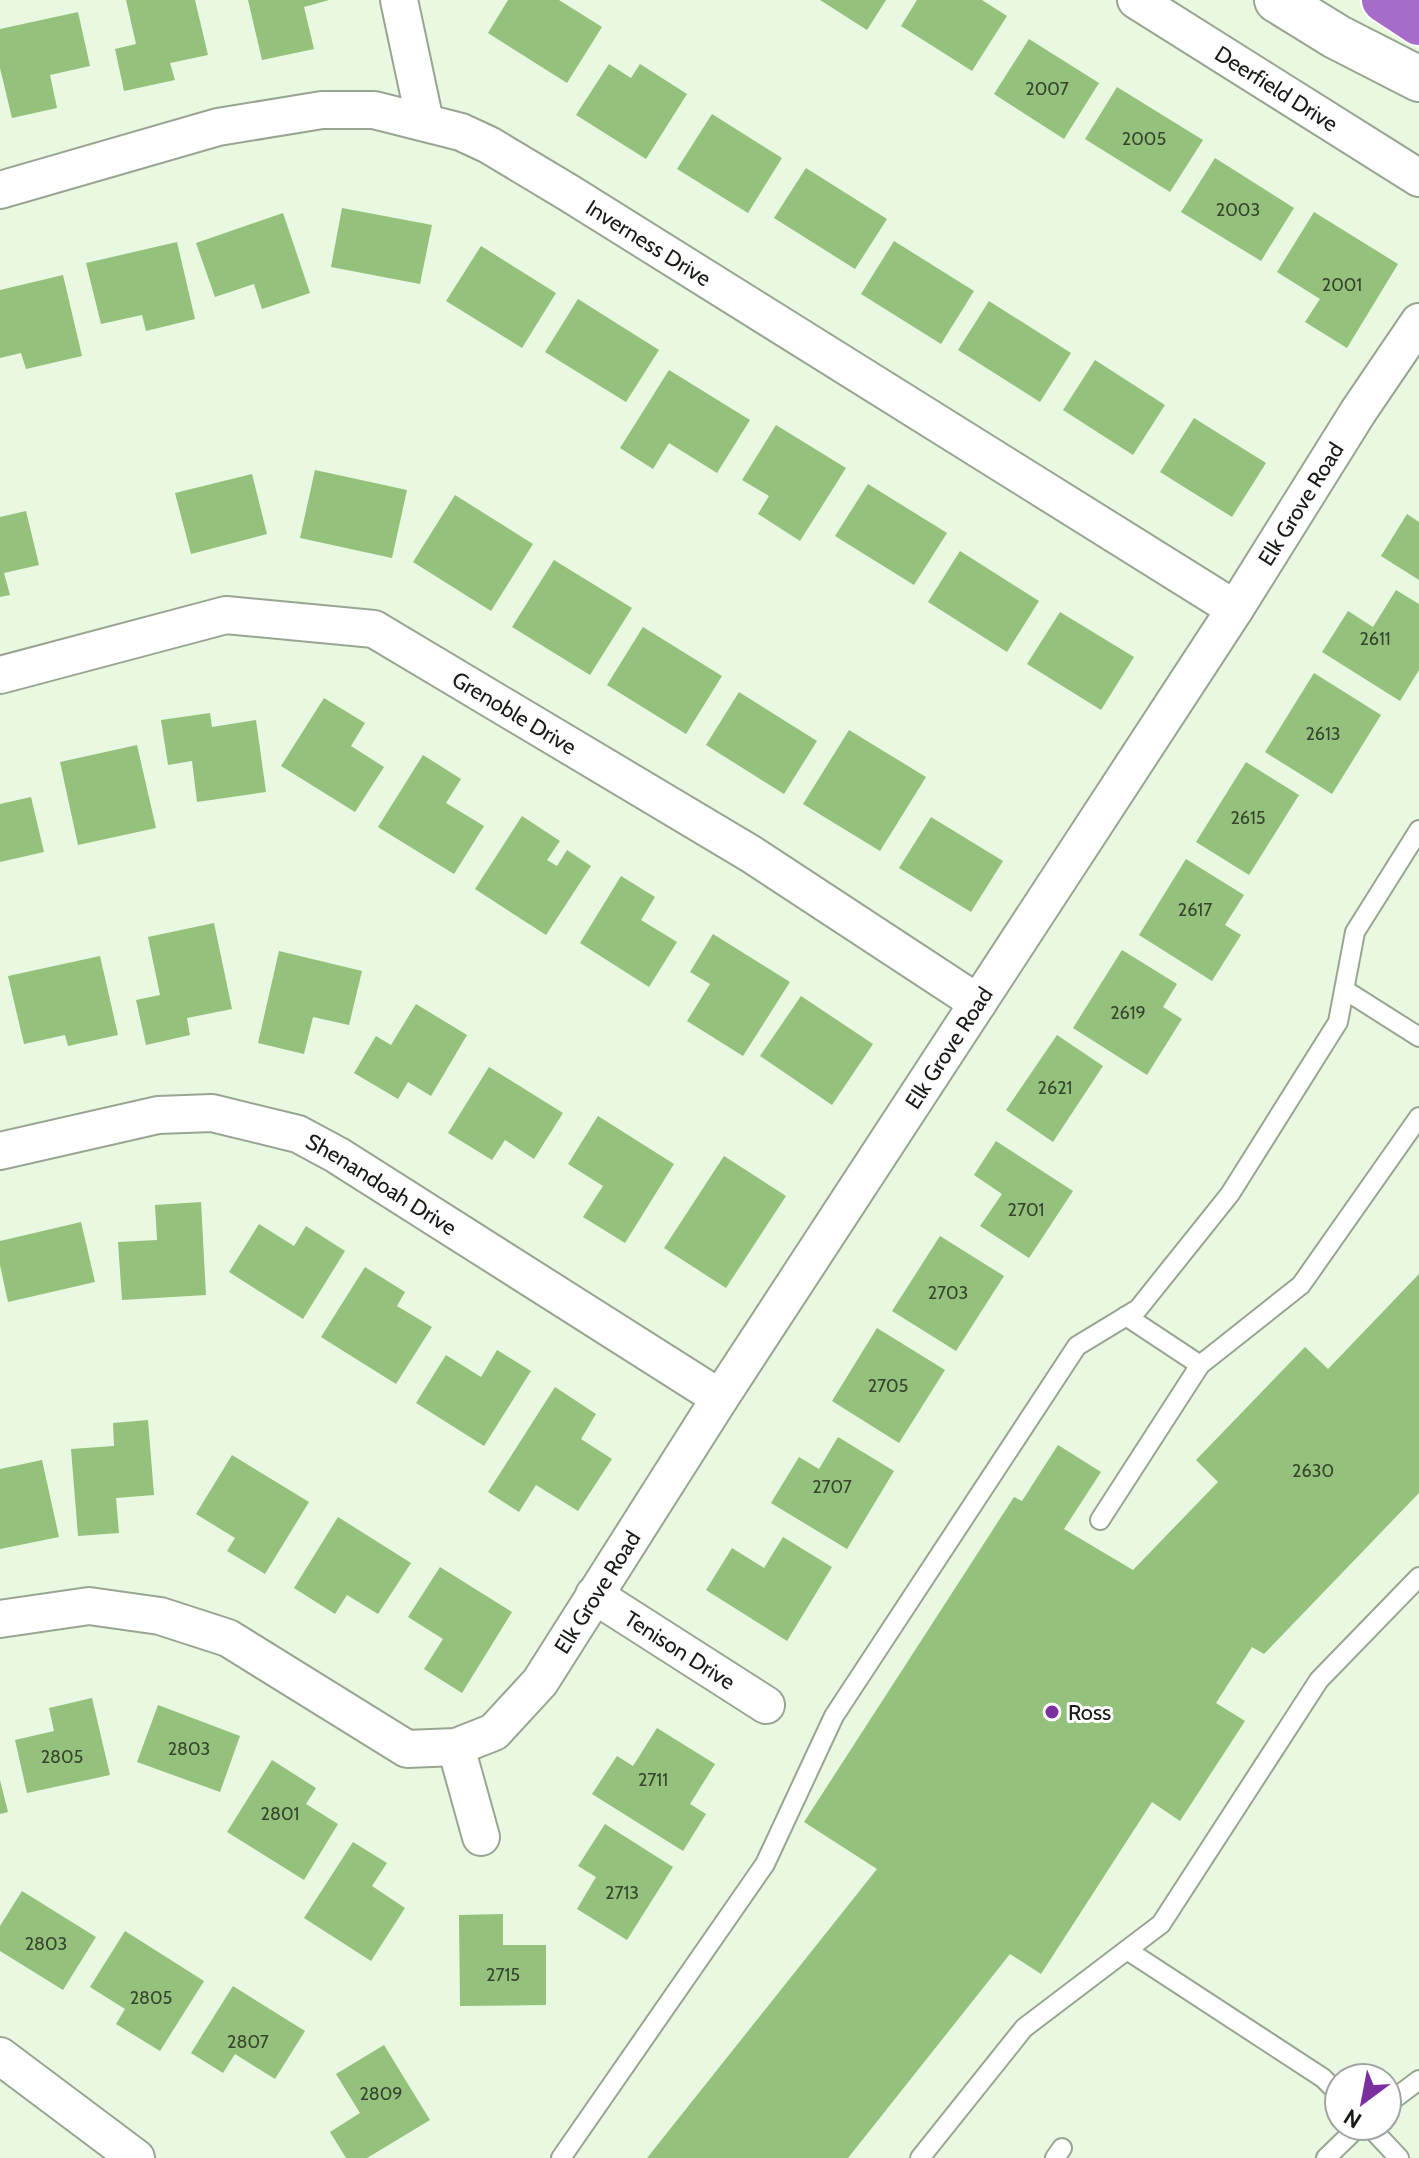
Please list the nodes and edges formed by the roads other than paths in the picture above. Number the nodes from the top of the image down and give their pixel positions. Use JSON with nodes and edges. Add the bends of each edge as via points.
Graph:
{"nodes":[{"id":1,"x":399,"y":0,"type":"edge"},
{"id":2,"x":1136,"y":0,"type":"edge"},
{"id":3,"x":1277,"y":0,"type":"edge"},
{"id":4,"x":1384,"y":0,"type":"edge"},
{"id":5,"x":1419,"y":23,"type":"edge"},
{"id":6,"x":1419,"y":79,"type":"edge"},
{"id":7,"x":425,"y":122,"type":"junction"},
{"id":8,"x":1419,"y":178,"type":"edge"},
{"id":9,"x":0,"y":190,"type":"edge"},
{"id":10,"x":1419,"y":322,"type":"edge"},
{"id":11,"x":1235,"y":609,"type":"junction"},
{"id":12,"x":0,"y":675,"type":"edge"},
{"id":13,"x":1419,"y":830,"type":"edge"},
{"id":14,"x":1345,"y":990,"type":"junction"},
{"id":15,"x":978,"y":1003,"type":"junction"},
{"id":16,"x":1419,"y":1037,"type":"edge"},
{"id":17,"x":1419,"y":1117,"type":"edge"},
{"id":18,"x":0,"y":1151,"type":"edge"},
{"id":19,"x":1126,"y":1316,"type":"junction"},
{"id":20,"x":1200,"y":1365,"type":"junction"},
{"id":21,"x":720,"y":1398,"type":"junction"},
{"id":22,"x":1100,"y":1520,"type":"dead end"},
{"id":23,"x":1419,"y":1577,"type":"edge"},
{"id":24,"x":594,"y":1595,"type":"junction"},
{"id":25,"x":0,"y":1619,"type":"edge"},
{"id":26,"x":766,"y":1705,"type":"dead end"},
{"id":27,"x":456,"y":1747,"type":"junction"},
{"id":28,"x":481,"y":1837,"type":"dead end"},
{"id":29,"x":1127,"y":1950,"type":"junction"},
{"id":30,"x":0,"y":2056,"type":"edge"},
{"id":31,"x":1323,"y":2078,"type":"edge"},
{"id":32,"x":1342,"y":2142,"type":"edge"},
{"id":33,"x":1384,"y":2142,"type":"edge"},
{"id":34,"x":136,"y":2158,"type":"edge"},
{"id":35,"x":561,"y":2158,"type":"edge"},
{"id":36,"x":920,"y":2158,"type":"edge"},
{"id":37,"x":1326,"y":2158,"type":"edge"},
{"id":38,"x":1399,"y":2158,"type":"edge"}],
"edges":[{"from":1,"to":7,"type":"street"},
{"from":2,"to":8,"type":"street","name":"Deerfield Drive"},
{"from":3,"to":6,"type":"main road"},
{"from":4,"to":5,"type":"highway"},
{"from":7,"to":9,"type":"street","name":"Inverness Drive","via":[[374,110],[322,110],[218,127]]},
{"from":7,"to":11,"type":"street","name":"Inverness Drive","via":[[489,145],[569,193]]},
{"from":10,"to":11,"type":"street","name":"Elk Grove Road"},
{"from":11,"to":15,"type":"street","name":"Elk Grove Road"},
{"from":12,"to":15,"type":"street","name":"Grenoble Drive","via":[[226,615],[374,629],[751,854]]},
{"from":13,"to":14,"type":"lane","via":[[1355,932]]},
{"from":14,"to":16,"type":"lane"},
{"from":14,"to":19,"type":"lane","via":[[1338,1022],[1230,1194],[1138,1309]]},
{"from":15,"to":21,"type":"street","name":"Elk Grove Road"},
{"from":17,"to":20,"type":"lane","via":[[1301,1285]]},
{"from":18,"to":21,"type":"street","name":"Shenandoah Drive","via":[[158,1115],[212,1113],[298,1134]]},
{"from":19,"to":20,"type":"lane"},
{"from":19,"to":35,"type":"lane","via":[[1077,1346],[834,1716],[765,1864]]},
{"from":20,"to":22,"type":"lane"},
{"from":21,"to":24,"type":"street","name":"Elk Grove Road"},
{"from":23,"to":29,"type":"lane","via":[[1319,1680],[1161,1924]]},
{"from":24,"to":26,"type":"street","name":"Tenison Drive"},
{"from":24,"to":27,"type":"street","name":"Elk Grove Road","via":[[515,1712],[494,1732]]},
{"from":25,"to":27,"type":"street","name":"Elk Grove Road","via":[[89,1606],[160,1616],[228,1638],[407,1749]]},
{"from":27,"to":28,"type":"street"},
{"from":29,"to":31,"type":"lane"},
{"from":29,"to":36,"type":"lane","via":[[1024,2028]]},
{"from":30,"to":34,"type":"street"},
{"from":32,"to":37,"type":"lane"},
{"from":33,"to":38,"type":"lane"}]}
